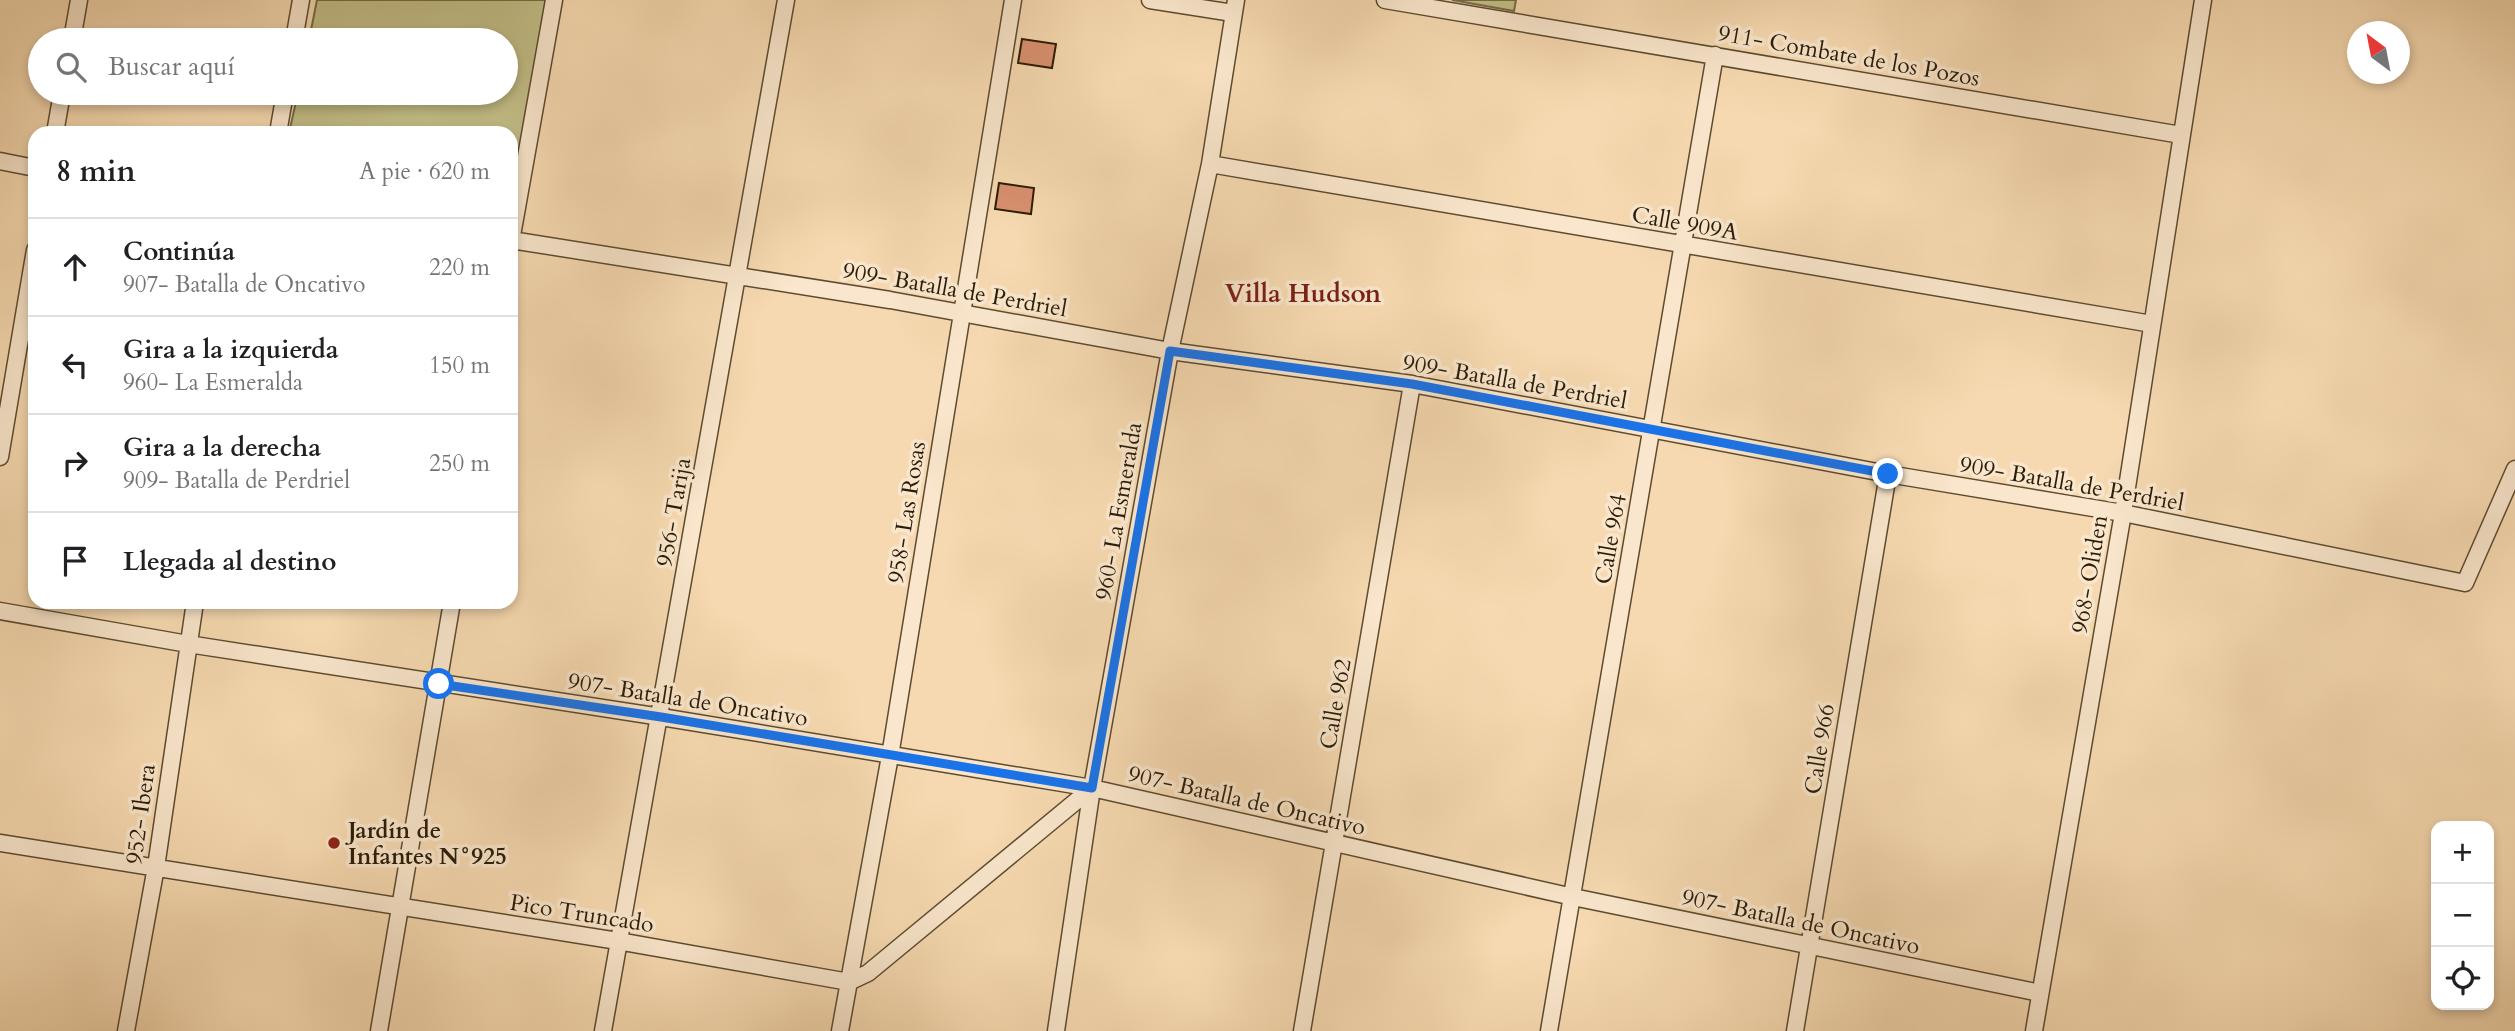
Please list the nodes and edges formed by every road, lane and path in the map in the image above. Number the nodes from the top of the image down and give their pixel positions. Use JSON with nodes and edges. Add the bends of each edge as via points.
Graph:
{"nodes":[{"id":1,"x":79,"y":0,"type":"edge"},
{"id":2,"x":301,"y":0,"type":"edge"},
{"id":3,"x":554,"y":0,"type":"edge"},
{"id":4,"x":786,"y":0,"type":"edge"},
{"id":5,"x":1013,"y":0,"type":"edge"},
{"id":6,"x":1150,"y":0,"type":"edge"},
{"id":7,"x":1385,"y":0,"type":"edge"},
{"id":8,"x":2203,"y":0,"type":"edge"},
{"id":9,"x":1234,"y":7,"type":"edge"},
{"id":10,"x":74,"y":28,"type":"edge"},
{"id":11,"x":296,"y":28,"type":"edge"},
{"id":12,"x":1715,"y":55,"type":"junction"},
{"id":13,"x":60,"y":105,"type":"edge"},
{"id":14,"x":283,"y":105,"type":"edge"},
{"id":15,"x":56,"y":126,"type":"edge"},
{"id":16,"x":279,"y":126,"type":"edge"},
{"id":17,"x":2181,"y":135,"type":"junction"},
{"id":18,"x":0,"y":161,"type":"edge"},
{"id":19,"x":1210,"y":164,"type":"junction"},
{"id":20,"x":28,"y":167,"type":"edge"},
{"id":21,"x":518,"y":201,"type":"edge"},
{"id":22,"x":518,"y":241,"type":"edge"},
{"id":23,"x":1683,"y":246,"type":"junction"},
{"id":24,"x":737,"y":276,"type":"junction"},
{"id":25,"x":28,"y":291,"type":"edge"},
{"id":26,"x":962,"y":312,"type":"junction"},
{"id":27,"x":2152,"y":324,"type":"junction"},
{"id":28,"x":1170,"y":351,"type":"junction"},
{"id":29,"x":1412,"y":384,"type":"junction"},
{"id":30,"x":1652,"y":429,"type":"junction"},
{"id":31,"x":0,"y":457,"type":"edge"},
{"id":32,"x":2515,"y":469,"type":"edge"},
{"id":33,"x":1888,"y":474,"type":"junction"},
{"id":34,"x":2123,"y":513,"type":"junction"},
{"id":35,"x":194,"y":609,"type":"edge"},
{"id":36,"x":451,"y":609,"type":"edge"},
{"id":37,"x":0,"y":611,"type":"edge"},
{"id":38,"x":188,"y":644,"type":"junction"},
{"id":39,"x":439,"y":684,"type":"junction"},
{"id":40,"x":661,"y":717,"type":"junction"},
{"id":41,"x":890,"y":756,"type":"junction"},
{"id":42,"x":1092,"y":788,"type":"junction"},
{"id":43,"x":1334,"y":842,"type":"junction"},
{"id":44,"x":0,"y":843,"type":"edge"},
{"id":45,"x":156,"y":867,"type":"junction"},
{"id":46,"x":1573,"y":897,"type":"junction"},
{"id":47,"x":400,"y":907,"type":"junction"},
{"id":48,"x":618,"y":941,"type":"junction"},
{"id":49,"x":1810,"y":946,"type":"junction"},
{"id":50,"x":849,"y":982,"type":"junction"},
{"id":51,"x":2039,"y":993,"type":"junction"},
{"id":52,"x":126,"y":1031,"type":"edge"},
{"id":53,"x":379,"y":1031,"type":"edge"},
{"id":54,"x":603,"y":1031,"type":"edge"},
{"id":55,"x":840,"y":1031,"type":"edge"},
{"id":56,"x":1056,"y":1031,"type":"edge"},
{"id":57,"x":1302,"y":1031,"type":"edge"},
{"id":58,"x":1549,"y":1031,"type":"edge"},
{"id":59,"x":1796,"y":1031,"type":"edge"},
{"id":60,"x":2034,"y":1031,"type":"edge"}],
"edges":[{"from":1,"to":10,"type":"street"},
{"from":2,"to":11,"type":"street"},
{"from":3,"to":21,"type":"street"},
{"from":4,"to":24,"type":"street","name":"956- Tarija"},
{"from":5,"to":26,"type":"street","name":"958- Las Rosas"},
{"from":6,"to":9,"type":"street"},
{"from":7,"to":12,"type":"street","name":"911- Combate de los Pozos"},
{"from":8,"to":17,"type":"street","name":"968- Oliden"},
{"from":9,"to":19,"type":"street","name":"960- La Esmeralda"},
{"from":12,"to":17,"type":"street","name":"911- Combate de los Pozos"},
{"from":12,"to":23,"type":"street","name":"Calle 964"},
{"from":13,"to":15,"type":"street"},
{"from":14,"to":16,"type":"street"},
{"from":17,"to":27,"type":"street","name":"968- Oliden"},
{"from":18,"to":20,"type":"street"},
{"from":19,"to":23,"type":"street","name":"Calle 909A"},
{"from":19,"to":28,"type":"street","name":"960- La Esmeralda"},
{"from":22,"to":24,"type":"street","name":"909- Batalla de Perdriel"},
{"from":23,"to":27,"type":"street","name":"Calle 909A"},
{"from":23,"to":30,"type":"street","name":"Calle 964"},
{"from":24,"to":26,"type":"street","name":"909- Batalla de Perdriel"},
{"from":24,"to":40,"type":"street","name":"956- Tarija"},
{"from":25,"to":31,"type":"street"},
{"from":26,"to":28,"type":"street","name":"909- Batalla de Perdriel"},
{"from":26,"to":41,"type":"street","name":"958- Las Rosas"},
{"from":27,"to":34,"type":"street","name":"968- Oliden"},
{"from":28,"to":29,"type":"street","name":"909- Batalla de Perdriel"},
{"from":28,"to":42,"type":"street","name":"960- La Esmeralda"},
{"from":29,"to":30,"type":"street","name":"909- Batalla de Perdriel"},
{"from":29,"to":43,"type":"street","name":"Calle 962"},
{"from":30,"to":33,"type":"street","name":"909- Batalla de Perdriel"},
{"from":30,"to":46,"type":"street","name":"Calle 964"},
{"from":32,"to":34,"type":"street","name":"909- Batalla de Perdriel","via":[[2465,583]]},
{"from":33,"to":34,"type":"street","name":"909- Batalla de Perdriel"},
{"from":33,"to":49,"type":"street","name":"Calle 966"},
{"from":34,"to":51,"type":"street","name":"968- Oliden"},
{"from":35,"to":38,"type":"street","name":"952- Ibera"},
{"from":36,"to":39,"type":"street"},
{"from":37,"to":38,"type":"street"},
{"from":38,"to":39,"type":"street","name":"907- Batalla de Oncativo"},
{"from":38,"to":45,"type":"street","name":"952- Ibera"},
{"from":39,"to":40,"type":"street","name":"907- Batalla de Oncativo"},
{"from":39,"to":47,"type":"street"},
{"from":40,"to":41,"type":"street","name":"907- Batalla de Oncativo"},
{"from":40,"to":48,"type":"street","name":"956- Tarija"},
{"from":41,"to":42,"type":"street","name":"907- Batalla de Oncativo"},
{"from":41,"to":50,"type":"street","name":"958- Las Rosas"},
{"from":42,"to":43,"type":"street","name":"907- Batalla de Oncativo"},
{"from":42,"to":50,"type":"street","via":[[868,973]]},
{"from":42,"to":56,"type":"street","name":"960- La Esmeralda"},
{"from":43,"to":46,"type":"street","name":"907- Batalla de Oncativo"},
{"from":43,"to":57,"type":"street","name":"Calle 962"},
{"from":44,"to":45,"type":"street","name":"Pico Truncado"},
{"from":45,"to":47,"type":"street","name":"Pico Truncado"},
{"from":45,"to":52,"type":"street","name":"952- Ibera"},
{"from":46,"to":49,"type":"street","name":"907- Batalla de Oncativo"},
{"from":46,"to":58,"type":"street","name":"Calle 964"},
{"from":47,"to":48,"type":"street","name":"Pico Truncado"},
{"from":47,"to":53,"type":"street"},
{"from":48,"to":50,"type":"street","name":"Pico Truncado"},
{"from":48,"to":54,"type":"street","name":"956- Tarija"},
{"from":49,"to":51,"type":"street","name":"907- Batalla de Oncativo"},
{"from":49,"to":59,"type":"street","name":"Calle 966"},
{"from":50,"to":55,"type":"street","name":"958- Las Rosas"},
{"from":51,"to":60,"type":"street","name":"968- Oliden"}]}
